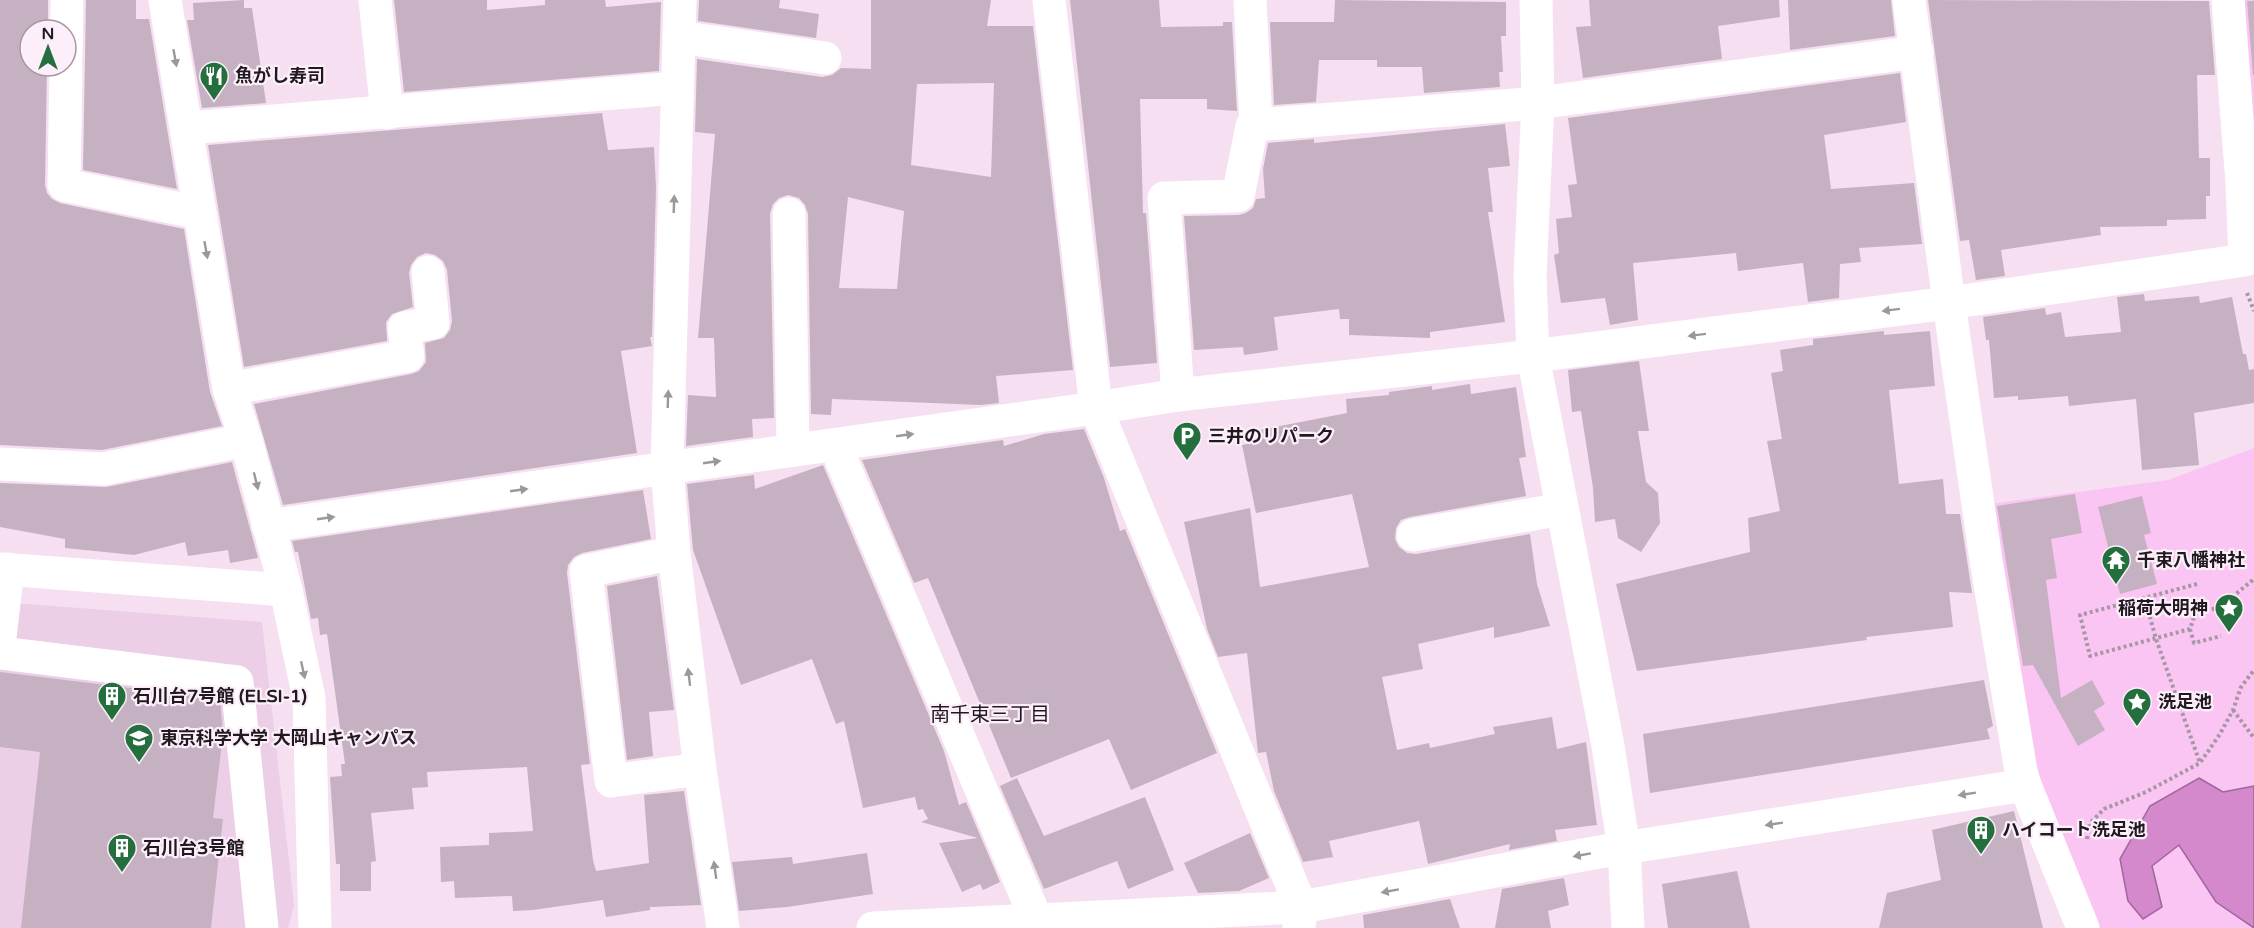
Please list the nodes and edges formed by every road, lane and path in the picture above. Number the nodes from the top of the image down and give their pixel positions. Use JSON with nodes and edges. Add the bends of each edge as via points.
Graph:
{"nodes":[{"id":1,"x":67,"y":0,"type":"edge"},
{"id":2,"x":165,"y":0,"type":"edge"},
{"id":3,"x":375,"y":0,"type":"edge"},
{"id":4,"x":680,"y":0,"type":"edge"},
{"id":5,"x":1049,"y":0,"type":"edge"},
{"id":6,"x":1250,"y":0,"type":"edge"},
{"id":7,"x":1536,"y":0,"type":"edge"},
{"id":8,"x":1909,"y":0,"type":"edge"},
{"id":9,"x":2228,"y":0,"type":"edge"},
{"id":10,"x":67,"y":18,"type":"edge"},
{"id":11,"x":679,"y":37,"type":"junction"},
{"id":12,"x":1917,"y":52,"type":"junction"},
{"id":13,"x":825,"y":58,"type":"dead end"},
{"id":14,"x":66,"y":78,"type":"edge"},
{"id":15,"x":677,"y":88,"type":"junction"},
{"id":16,"x":1538,"y":103,"type":"junction"},
{"id":17,"x":387,"y":113,"type":"junction"},
{"id":18,"x":1257,"y":125,"type":"junction"},
{"id":19,"x":187,"y":128,"type":"junction"},
{"id":20,"x":2248,"y":179,"type":"edge"},
{"id":21,"x":200,"y":213,"type":"junction"},
{"id":22,"x":789,"y":214,"type":"dead end"},
{"id":23,"x":428,"y":272,"type":"dead end"},
{"id":24,"x":1949,"y":303,"type":"junction"},
{"id":25,"x":1533,"y":356,"type":"junction"},
{"id":26,"x":229,"y":389,"type":"junction"},
{"id":27,"x":1178,"y":394,"type":"junction"},
{"id":28,"x":1096,"y":408,"type":"junction"},
{"id":29,"x":246,"y":441,"type":"junction"},
{"id":30,"x":835,"y":445,"type":"junction"},
{"id":31,"x":793,"y":450,"type":"junction"},
{"id":32,"x":0,"y":464,"type":"edge"},
{"id":33,"x":667,"y":468,"type":"junction"},
{"id":34,"x":1562,"y":509,"type":"junction"},
{"id":35,"x":268,"y":526,"type":"junction"},
{"id":36,"x":1413,"y":535,"type":"dead end"},
{"id":37,"x":674,"y":553,"type":"junction"},
{"id":38,"x":4,"y":569,"type":"edge"},
{"id":39,"x":2254,"y":579,"type":"edge"},
{"id":40,"x":2197,"y":584,"type":"dead end"},
{"id":41,"x":286,"y":590,"type":"junction"},
{"id":42,"x":2145,"y":599,"type":"junction"},
{"id":43,"x":2190,"y":629,"type":"junction"},
{"id":44,"x":0,"y":630,"type":"edge"},
{"id":45,"x":2221,"y":636,"type":"dead end"},
{"id":46,"x":0,"y":637,"type":"edge"},
{"id":47,"x":2156,"y":639,"type":"junction"},
{"id":48,"x":0,"y":653,"type":"edge"},
{"id":49,"x":2254,"y":670,"type":"edge"},
{"id":50,"x":2233,"y":710,"type":"junction"},
{"id":51,"x":2254,"y":738,"type":"edge"},
{"id":52,"x":2200,"y":763,"type":"junction"},
{"id":53,"x":700,"y":769,"type":"junction"},
{"id":54,"x":2025,"y":785,"type":"junction"},
{"id":55,"x":2087,"y":842,"type":"dead end"},
{"id":56,"x":1624,"y":848,"type":"junction"},
{"id":57,"x":1300,"y":918,"type":"edge"},
{"id":58,"x":1022,"y":923,"type":"edge"},
{"id":59,"x":262,"y":928,"type":"edge"},
{"id":60,"x":315,"y":928,"type":"edge"},
{"id":61,"x":723,"y":928,"type":"edge"},
{"id":62,"x":873,"y":928,"type":"edge"},
{"id":63,"x":1628,"y":928,"type":"edge"},
{"id":64,"x":2083,"y":928,"type":"edge"}],
"edges":[{"from":1,"to":10,"type":"street"},
{"from":2,"to":19,"type":"street","one_way":true},
{"from":3,"to":17,"type":"street"},
{"from":4,"to":11,"type":"street"},
{"from":5,"to":28,"type":"street"},
{"from":6,"to":18,"type":"street"},
{"from":7,"to":16,"type":"street"},
{"from":8,"to":12,"type":"street"},
{"from":9,"to":20,"type":"street"},
{"from":11,"to":13,"type":"street"},
{"from":11,"to":15,"type":"street"},
{"from":12,"to":16,"type":"street"},
{"from":12,"to":24,"type":"street"},
{"from":14,"to":21,"type":"street","via":[[64,185]]},
{"from":15,"to":17,"type":"street"},
{"from":33,"to":15,"type":"street","one_way":true},
{"from":16,"to":18,"type":"street"},
{"from":16,"to":25,"type":"street","via":[[1530,276]]},
{"from":17,"to":19,"type":"street"},
{"from":18,"to":27,"type":"street","via":[[1252,126],[1238,196],[1164,198]]},
{"from":19,"to":21,"type":"street"},
{"from":20,"to":24,"type":"street","via":[[2245,260]]},
{"from":21,"to":26,"type":"street","one_way":true},
{"from":22,"to":31,"type":"street"},
{"from":23,"to":26,"type":"street","via":[[433,324],[404,328],[408,356]]},
{"from":24,"to":25,"type":"street","one_way":true},
{"from":24,"to":54,"type":"street","via":[[1988,572]]},
{"from":25,"to":27,"type":"street"},
{"from":25,"to":34,"type":"street"},
{"from":26,"to":29,"type":"street"},
{"from":27,"to":28,"type":"street"},
{"from":30,"to":28,"type":"street","one_way":true},
{"from":28,"to":57,"type":"street"},
{"from":29,"to":32,"type":"street","via":[[103,469]]},
{"from":29,"to":35,"type":"street","one_way":true},
{"from":30,"to":31,"type":"street"},
{"from":30,"to":58,"type":"street"},
{"from":33,"to":31,"type":"street","one_way":true},
{"from":35,"to":33,"type":"street","one_way":true},
{"from":33,"to":37,"type":"street"},
{"from":34,"to":36,"type":"street"},
{"from":34,"to":56,"type":"street"},
{"from":35,"to":41,"type":"street"},
{"from":53,"to":37,"type":"street","one_way":true},
{"from":37,"to":53,"type":"street","via":[[586,571],[610,781]]},
{"from":38,"to":41,"type":"street"},
{"from":38,"to":44,"type":"street"},
{"from":39,"to":43,"type":"path","via":[[2220,607],[2195,614]]},
{"from":40,"to":42,"type":"path"},
{"from":41,"to":60,"type":"street","one_way":true,"via":[[309,698]]},
{"from":42,"to":47,"type":"path"},
{"from":42,"to":47,"type":"path","via":[[2080,615],[2090,656]]},
{"from":43,"to":45,"type":"path","via":[[2194,643]]},
{"from":43,"to":47,"type":"path"},
{"from":44,"to":46,"type":"street"},
{"from":47,"to":52,"type":"path"},
{"from":48,"to":59,"type":"street","via":[[237,682]]},
{"from":49,"to":50,"type":"path","via":[[2241,687]]},
{"from":50,"to":51,"type":"path"},
{"from":50,"to":52,"type":"path"},
{"from":52,"to":55,"type":"path","via":[[2104,809],[2090,822]]},
{"from":61,"to":53,"type":"street","one_way":true},
{"from":54,"to":56,"type":"street","one_way":true},
{"from":54,"to":64,"type":"street"},
{"from":56,"to":57,"type":"street","one_way":true},
{"from":56,"to":63,"type":"street"},
{"from":57,"to":58,"type":"street"},
{"from":58,"to":62,"type":"street"}]}
